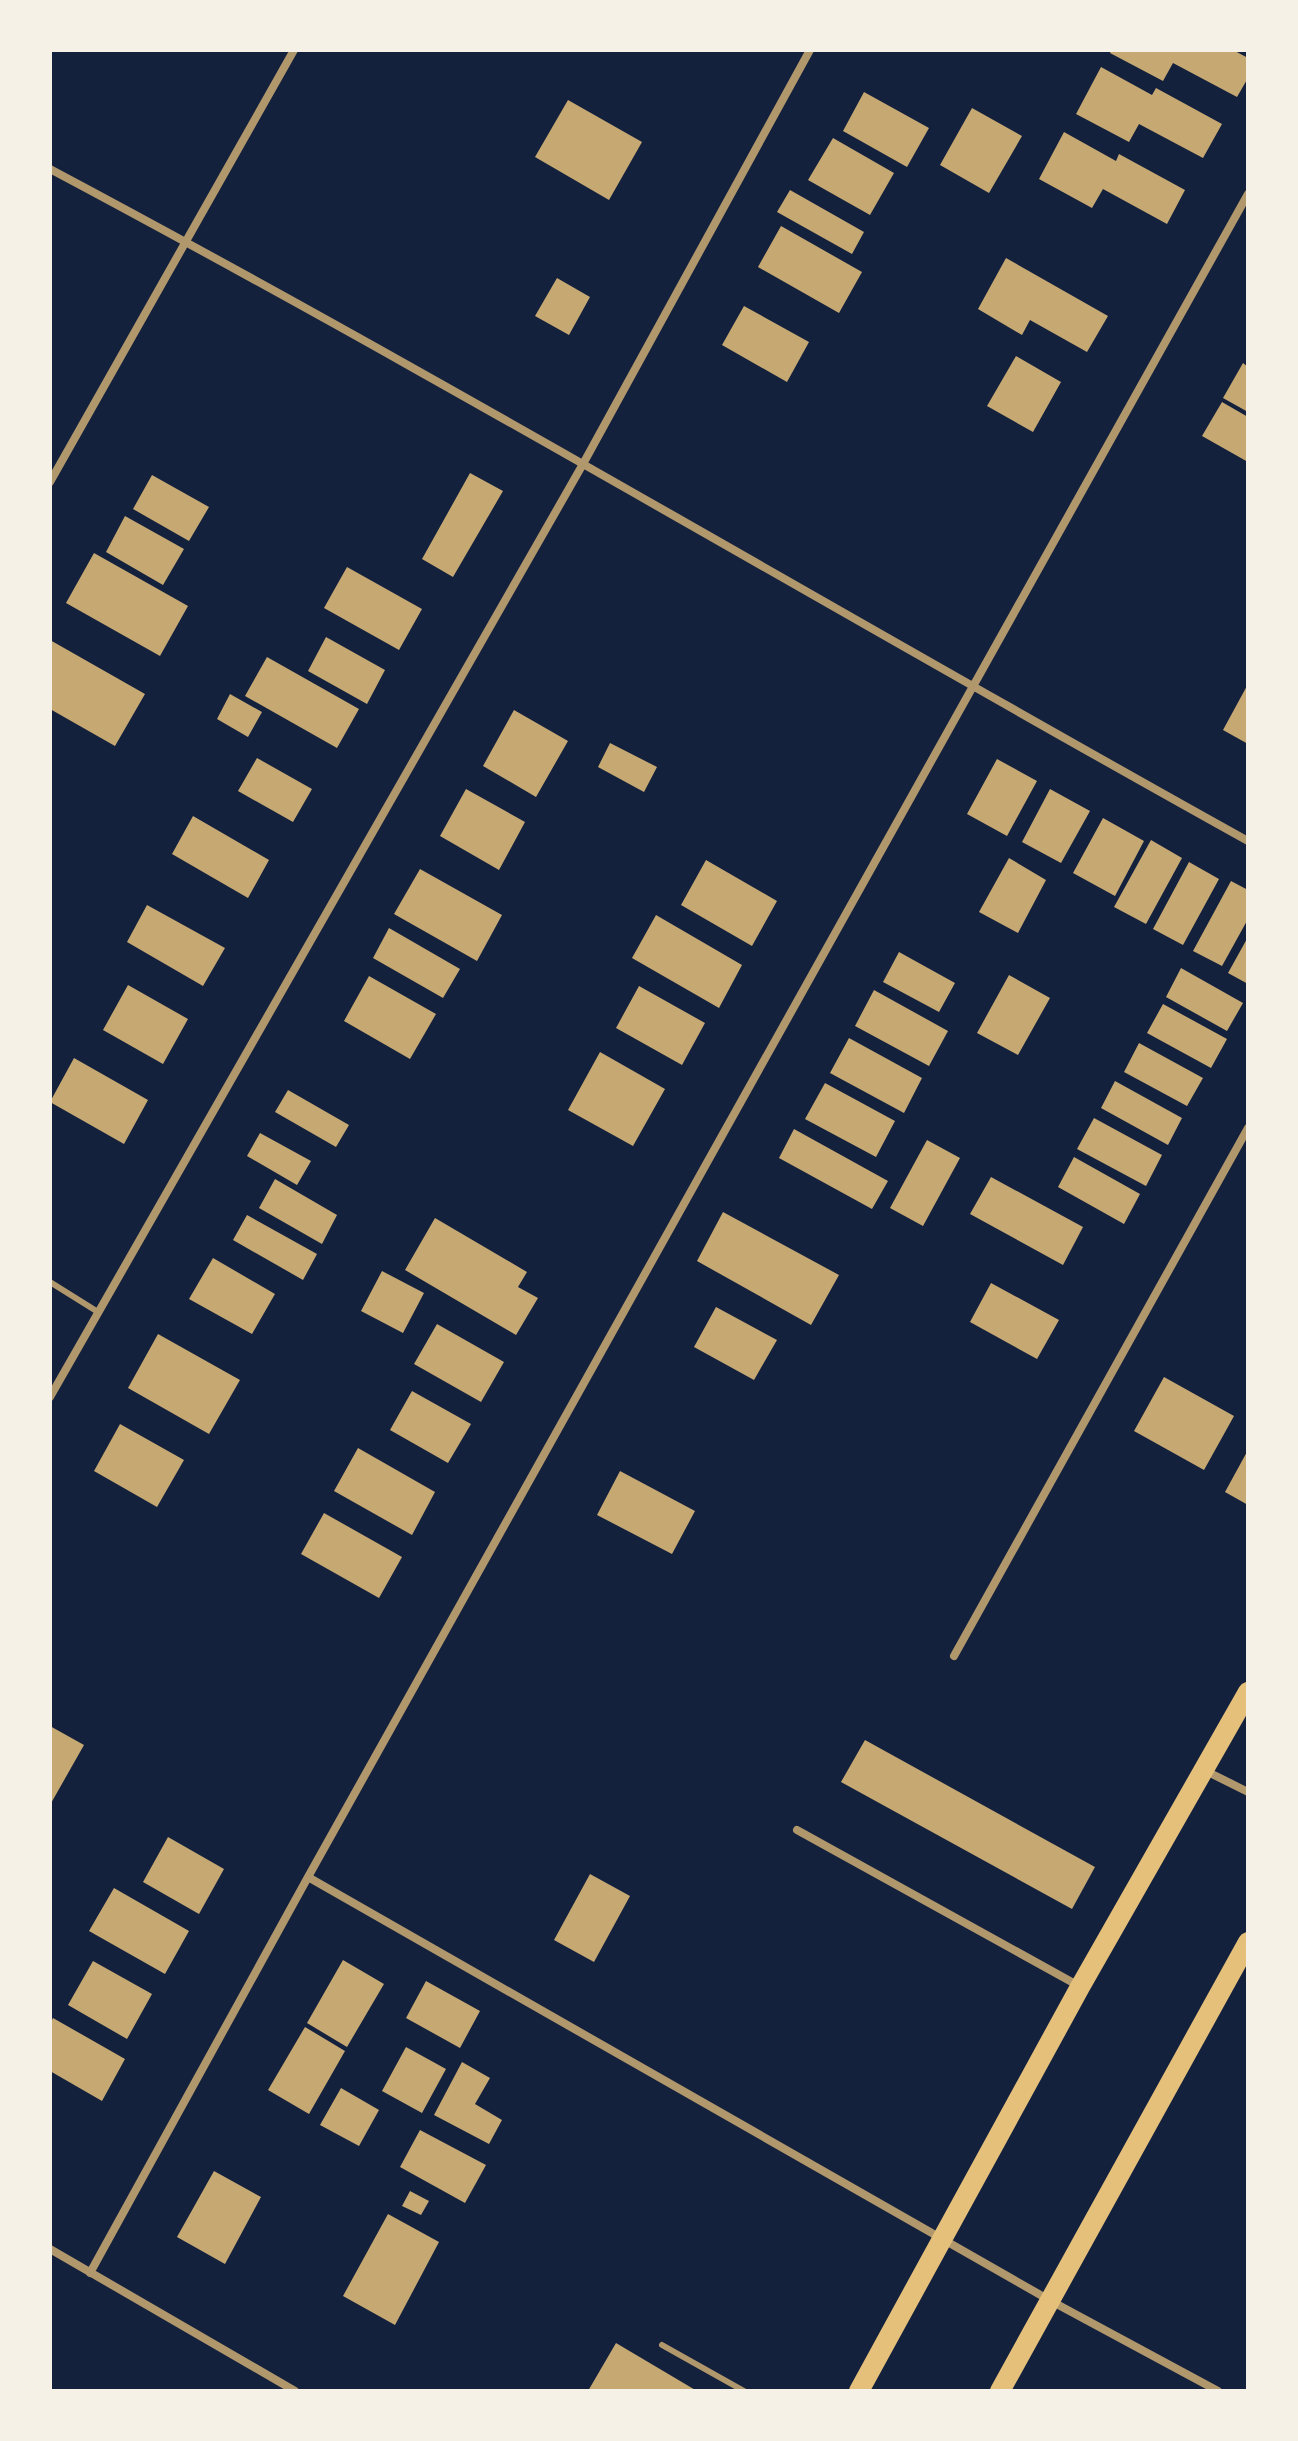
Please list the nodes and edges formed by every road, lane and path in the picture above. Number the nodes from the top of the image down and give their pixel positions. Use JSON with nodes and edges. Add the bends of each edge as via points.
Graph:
{"nodes":[{"id":1,"x":294,"y":50,"type":"edge"},
{"id":2,"x":810,"y":50,"type":"edge"},
{"id":3,"x":50,"y":169,"type":"edge"},
{"id":4,"x":1248,"y":194,"type":"edge"},
{"id":5,"x":186,"y":241,"type":"junction"},
{"id":6,"x":583,"y":464,"type":"junction"},
{"id":7,"x":50,"y":482,"type":"edge"},
{"id":8,"x":971,"y":687,"type":"junction"},
{"id":9,"x":1248,"y":841,"type":"edge"},
{"id":10,"x":1248,"y":1128,"type":"edge"},
{"id":11,"x":50,"y":1282,"type":"edge"},
{"id":12,"x":98,"y":1312,"type":"junction"},
{"id":13,"x":50,"y":1397,"type":"edge"},
{"id":14,"x":954,"y":1656,"type":"dead end"},
{"id":15,"x":1248,"y":1692,"type":"edge"},
{"id":16,"x":1205,"y":1770,"type":"junction"},
{"id":17,"x":1248,"y":1792,"type":"edge"},
{"id":18,"x":797,"y":1830,"type":"dead end"},
{"id":19,"x":308,"y":1877,"type":"junction"},
{"id":20,"x":1248,"y":1942,"type":"edge"},
{"id":21,"x":1080,"y":1987,"type":"junction"},
{"id":22,"x":943,"y":2240,"type":"junction"},
{"id":23,"x":50,"y":2249,"type":"edge"},
{"id":24,"x":90,"y":2273,"type":"junction"},
{"id":25,"x":1051,"y":2301,"type":"junction"},
{"id":26,"x":662,"y":2345,"type":"dead end"},
{"id":27,"x":295,"y":2391,"type":"edge"},
{"id":28,"x":744,"y":2391,"type":"edge"},
{"id":29,"x":859,"y":2391,"type":"edge"},
{"id":30,"x":1000,"y":2391,"type":"edge"},
{"id":31,"x":1218,"y":2391,"type":"edge"}],
"edges":[{"from":1,"to":5,"type":"street"},
{"from":2,"to":6,"type":"street"},
{"from":3,"to":5,"type":"street"},
{"from":4,"to":8,"type":"street"},
{"from":5,"to":6,"type":"street"},
{"from":5,"to":7,"type":"street"},
{"from":6,"to":8,"type":"street"},
{"from":6,"to":12,"type":"street"},
{"from":8,"to":9,"type":"street"},
{"from":8,"to":19,"type":"street"},
{"from":10,"to":14,"type":"street"},
{"from":11,"to":12,"type":"lane"},
{"from":12,"to":13,"type":"street"},
{"from":15,"to":16,"type":"main road"},
{"from":16,"to":17,"type":"street"},
{"from":16,"to":21,"type":"main road"},
{"from":18,"to":21,"type":"street"},
{"from":19,"to":22,"type":"street"},
{"from":19,"to":24,"type":"street"},
{"from":20,"to":25,"type":"main road"},
{"from":21,"to":22,"type":"main road"},
{"from":22,"to":25,"type":"street"},
{"from":22,"to":29,"type":"main road"},
{"from":23,"to":24,"type":"street"},
{"from":24,"to":27,"type":"street"},
{"from":25,"to":30,"type":"main road"},
{"from":25,"to":31,"type":"street"},
{"from":26,"to":28,"type":"lane"}]}
